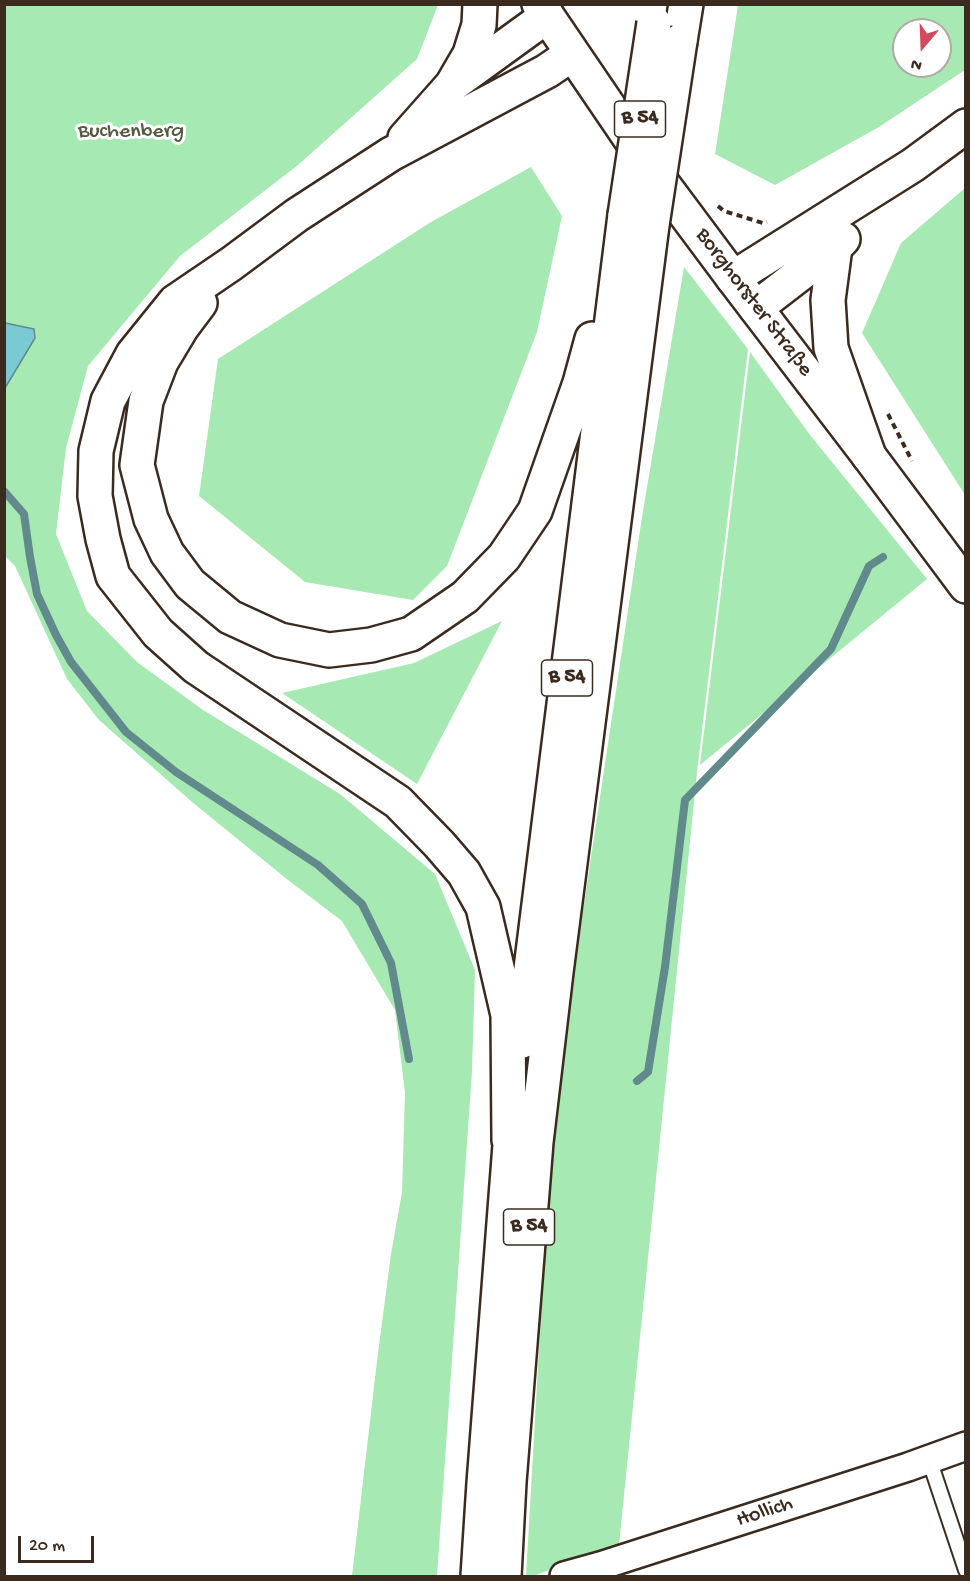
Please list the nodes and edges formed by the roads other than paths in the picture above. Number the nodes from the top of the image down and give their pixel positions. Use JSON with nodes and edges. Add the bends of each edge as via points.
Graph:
{"nodes":[{"id":1,"x":480,"y":4,"type":"edge"},
{"id":2,"x":543,"y":10,"type":"edge"},
{"id":3,"x":675,"y":15,"type":"edge"},
{"id":4,"x":572,"y":54,"type":"junction"},
{"id":5,"x":452,"y":85,"type":"junction"},
{"id":6,"x":966,"y":126,"type":"edge"},
{"id":7,"x":391,"y":154,"type":"junction"},
{"id":8,"x":913,"y":165,"type":"junction"},
{"id":9,"x":638,"y":220,"type":"junction"},
{"id":10,"x":836,"y":247,"type":"junction"},
{"id":11,"x":231,"y":264,"type":"junction"},
{"id":12,"x":733,"y":278,"type":"junction"},
{"id":13,"x":756,"y":308,"type":"junction"},
{"id":14,"x":869,"y":456,"type":"junction"},
{"id":15,"x":966,"y":586,"type":"edge"},
{"id":16,"x":509,"y":1140,"type":"junction"},
{"id":17,"x":966,"y":1446,"type":"edge"},
{"id":18,"x":930,"y":1459,"type":"junction"},
{"id":19,"x":497,"y":1483,"type":"junction"},
{"id":20,"x":966,"y":1570,"type":"edge"},
{"id":21,"x":478,"y":1576,"type":"edge"},
{"id":22,"x":504,"y":1576,"type":"edge"},
{"id":23,"x":564,"y":1576,"type":"edge"}],
"edges":[{"from":1,"to":5,"type":"main road","via":[[479,25],[470,54]]},
{"from":2,"to":4,"type":"main road","name":"Borghorster Straße"},
{"from":2,"to":5,"type":"main road"},
{"from":3,"to":9,"type":"main road","number":"B 54","bridge":true},
{"from":4,"to":7,"type":"main road"},
{"from":4,"to":12,"type":"main road","name":"Borghorster Straße"},
{"from":5,"to":7,"type":"main road"},
{"from":6,"to":8,"type":"main road"},
{"from":7,"to":11,"type":"main road"},
{"from":8,"to":10,"type":"main road"},
{"from":8,"to":12,"type":"main road"},
{"from":9,"to":11,"type":"main road","via":[[535,511],[504,557],[465,597],[411,634],[329,650],[280,640],[230,617],[190,584],[167,553],[151,519],[137,465],[146,400],[161,362],[182,327]]},
{"from":9,"to":16,"type":"main road","number":"B 54"},
{"from":9,"to":19,"type":"main road","number":"B 54"},
{"from":10,"to":13,"type":"main road"},
{"from":10,"to":14,"type":"main road","via":[[828,300],[831,348]]},
{"from":11,"to":16,"type":"main road","via":[[175,302],[133,354],[108,401],[96,451],[95,496],[113,576],[158,633],[196,667],[398,802],[464,873],[483,907],[508,1015]]},
{"from":12,"to":13,"type":"main road","name":"Borghorster Straße"},
{"from":13,"to":14,"type":"main road","name":"Borghorster Straße"},
{"from":14,"to":15,"type":"main road","name":"Borghorster Straße"},
{"from":16,"to":19,"type":"main road","number":"B 54"},
{"from":17,"to":18,"type":"street","name":"Hollich"},
{"from":18,"to":20,"type":"lane"},
{"from":18,"to":23,"type":"street","name":"Hollich"},
{"from":19,"to":21,"type":"main road","number":"B 54"},
{"from":19,"to":22,"type":"main road","number":"B 54"}]}
